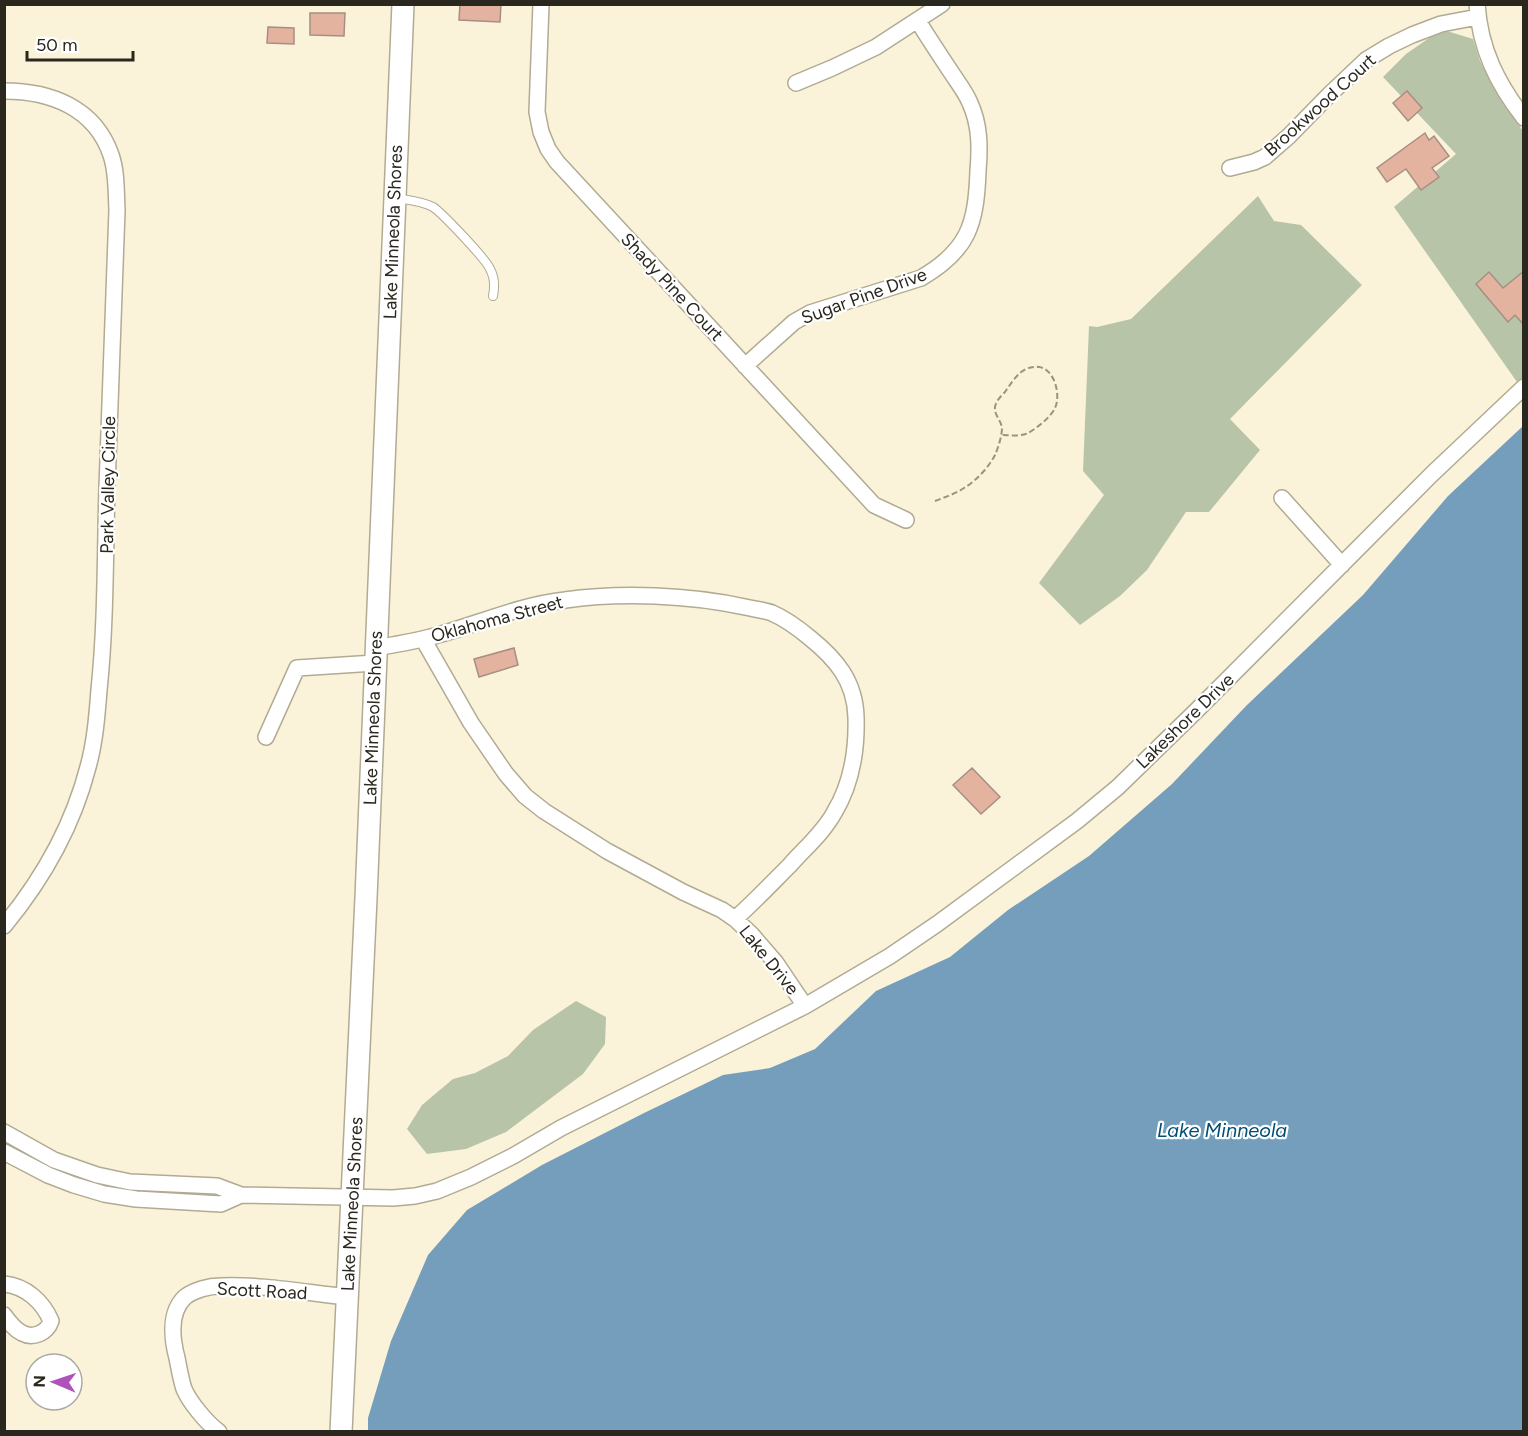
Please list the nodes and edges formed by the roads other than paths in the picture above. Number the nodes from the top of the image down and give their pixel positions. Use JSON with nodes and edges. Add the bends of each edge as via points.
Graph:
{"nodes":[{"id":1,"x":403,"y":4,"type":"edge"},
{"id":2,"x":541,"y":4,"type":"edge"},
{"id":3,"x":942,"y":4,"type":"edge"},
{"id":4,"x":1477,"y":11,"type":"edge"},
{"id":5,"x":918,"y":21,"type":"junction"},
{"id":6,"x":796,"y":83,"type":"dead end"},
{"id":7,"x":4,"y":91,"type":"edge"},
{"id":8,"x":1524,"y":118,"type":"edge"},
{"id":9,"x":1230,"y":168,"type":"dead end"},
{"id":10,"x":395,"y":198,"type":"junction"},
{"id":11,"x":493,"y":296,"type":"dead end"},
{"id":12,"x":745,"y":366,"type":"junction"},
{"id":13,"x":1524,"y":387,"type":"edge"},
{"id":14,"x":1282,"y":498,"type":"dead end"},
{"id":15,"x":906,"y":520,"type":"dead end"},
{"id":16,"x":1342,"y":565,"type":"junction"},
{"id":17,"x":423,"y":639,"type":"junction"},
{"id":18,"x":376,"y":656,"type":"junction"},
{"id":19,"x":266,"y":737,"type":"dead end"},
{"id":20,"x":735,"y":919,"type":"junction"},
{"id":21,"x":4,"y":926,"type":"edge"},
{"id":22,"x":806,"y":1006,"type":"junction"},
{"id":23,"x":4,"y":1132,"type":"edge"},
{"id":24,"x":4,"y":1152,"type":"edge"},
{"id":25,"x":68,"y":1165,"type":"junction"},
{"id":26,"x":62,"y":1181,"type":"junction"},
{"id":27,"x":241,"y":1195,"type":"junction"},
{"id":28,"x":353,"y":1199,"type":"junction"},
{"id":29,"x":4,"y":1284,"type":"edge"},
{"id":30,"x":348,"y":1297,"type":"junction"},
{"id":31,"x":4,"y":1315,"type":"edge"},
{"id":32,"x":219,"y":1431,"type":"edge"},
{"id":33,"x":341,"y":1431,"type":"edge"}],
"edges":[{"from":1,"to":10,"type":"main road","name":"Lake Minneola Shores"},
{"from":2,"to":12,"type":"street","name":"Shady Pine Court","via":[[537,112],[548,149],[560,167]]},
{"from":3,"to":5,"type":"street"},
{"from":4,"to":8,"type":"street","via":[[1488,58]]},
{"from":4,"to":9,"type":"street","name":"Brookwood Court","via":[[1412,35],[1366,60],[1265,157]]},
{"from":5,"to":6,"type":"street","via":[[876,47]]},
{"from":5,"to":12,"type":"street","name":"Sugar Pine Drive","via":[[976,117],[980,148],[977,201],[963,241],[950,257],[921,278],[794,322]]},
{"from":7,"to":21,"type":"street","name":"Park Valley Circle","via":[[59,100],[93,124],[111,156],[117,210],[105,615],[95,735],[80,794],[65,830],[36,883]]},
{"from":10,"to":11,"type":"lane","via":[[428,205],[440,213],[488,264],[494,278]]},
{"from":10,"to":18,"type":"main road","name":"Lake Minneola Shores"},
{"from":12,"to":15,"type":"street","name":"Shady Pine Court","via":[[874,505]]},
{"from":13,"to":16,"type":"street","name":"Lakeshore Drive"},
{"from":14,"to":16,"type":"street"},
{"from":16,"to":22,"type":"street","name":"Lakeshore Drive","via":[[1134,771],[1077,821],[937,924]]},
{"from":17,"to":18,"type":"street","name":"Oklahoma Street"},
{"from":17,"to":20,"type":"street","name":"Lake Drive","via":[[471,723],[525,796],[607,851]]},
{"from":17,"to":20,"type":"street","name":"Oklahoma Street","via":[[540,604],[619,595],[688,598],[771,613],[795,625],[828,652],[848,682],[856,714],[853,764],[844,792],[822,831]]},
{"from":18,"to":19,"type":"street","name":"Oklahoma Street","via":[[297,668]]},
{"from":18,"to":28,"type":"main road","name":"Lake Minneola Shores"},
{"from":20,"to":22,"type":"street","name":"Lake Drive","via":[[776,963]]},
{"from":22,"to":28,"type":"street","name":"Lake Drive","via":[[571,1123],[471,1178],[415,1196]]},
{"from":23,"to":25,"type":"street"},
{"from":24,"to":26,"type":"street"},
{"from":25,"to":26,"type":"street"},
{"from":25,"to":27,"type":"street","via":[[130,1182],[217,1186]]},
{"from":26,"to":27,"type":"street","via":[[136,1199],[221,1203]]},
{"from":27,"to":28,"type":"street","name":"Lake Drive"},
{"from":28,"to":30,"type":"main road","name":"Lake Minneola Shores"},
{"from":29,"to":31,"type":"street","via":[[23,1288],[47,1311],[51,1321],[45,1331],[28,1335]]},
{"from":30,"to":32,"type":"street","name":"Scott Road","via":[[218,1286],[184,1298],[173,1317],[175,1349],[185,1390]]},
{"from":30,"to":33,"type":"main road","name":"Lake Minneola Shores"}]}
